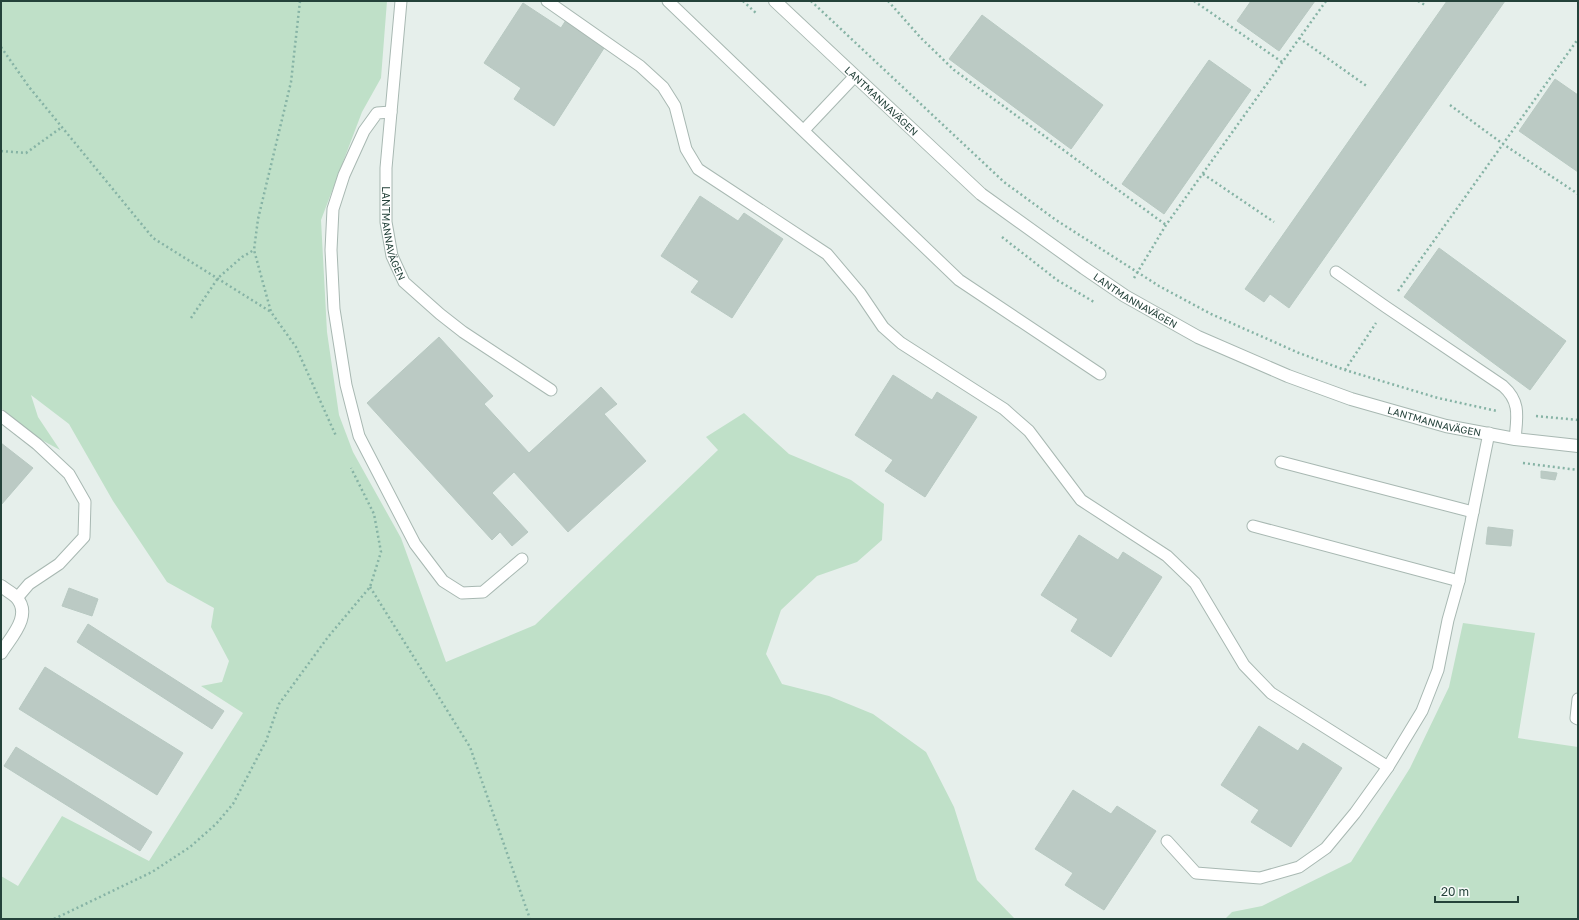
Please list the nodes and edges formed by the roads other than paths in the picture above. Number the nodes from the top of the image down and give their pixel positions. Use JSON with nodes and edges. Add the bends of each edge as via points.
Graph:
{"nodes":[{"id":1,"x":400,"y":1,"type":"edge"},
{"id":2,"x":547,"y":1,"type":"edge"},
{"id":3,"x":668,"y":1,"type":"edge"},
{"id":4,"x":775,"y":1,"type":"edge"},
{"id":5,"x":855,"y":76,"type":"junction"},
{"id":6,"x":391,"y":112,"type":"junction"},
{"id":7,"x":804,"y":130,"type":"junction"},
{"id":8,"x":1336,"y":272,"type":"dead end"},
{"id":9,"x":1100,"y":374,"type":"dead end"},
{"id":10,"x":551,"y":390,"type":"dead end"},
{"id":11,"x":1,"y":416,"type":"edge"},
{"id":12,"x":1489,"y":433,"type":"junction"},
{"id":13,"x":1515,"y":439,"type":"junction"},
{"id":14,"x":1578,"y":446,"type":"edge"},
{"id":15,"x":1281,"y":462,"type":"dead end"},
{"id":16,"x":1473,"y":512,"type":"junction"},
{"id":17,"x":1253,"y":526,"type":"dead end"},
{"id":18,"x":522,"y":558,"type":"dead end"},
{"id":19,"x":1459,"y":580,"type":"junction"},
{"id":20,"x":1,"y":586,"type":"edge"},
{"id":21,"x":17,"y":598,"type":"junction"},
{"id":22,"x":1,"y":653,"type":"edge"},
{"id":23,"x":1578,"y":699,"type":"edge"},
{"id":24,"x":1578,"y":719,"type":"edge"},
{"id":25,"x":1388,"y":767,"type":"junction"},
{"id":26,"x":1167,"y":841,"type":"dead end"}],
"edges":[{"from":1,"to":6,"type":"lane","name":"LANTMANNAVÄGEN"},
{"from":2,"to":25,"type":"lane","via":[[640,66],[663,87],[675,106],[686,149],[698,169],[827,254],[860,293],[883,327],[901,343],[1004,409],[1029,431],[1081,500],[1167,556],[1195,583],[1244,665],[1271,693]]},
{"from":3,"to":7,"type":"lane"},
{"from":4,"to":5,"type":"street","name":"LANTMANNAVÄGEN"},
{"from":5,"to":7,"type":"lane"},
{"from":5,"to":12,"type":"street","name":"LANTMANNAVÄGEN","via":[[982,194],[1124,296],[1198,337],[1288,376],[1351,399],[1446,426]]},
{"from":6,"to":10,"type":"lane","name":"LANTMANNAVÄGEN","via":[[386,168],[386,222],[392,256],[404,282],[463,332]]},
{"from":6,"to":18,"type":"lane","via":[[377,114],[364,131],[344,175],[333,209],[331,250],[334,309],[346,385],[359,436],[415,544],[443,581],[462,593],[483,592]]},
{"from":7,"to":9,"type":"lane","via":[[959,280]]},
{"from":8,"to":13,"type":"lane","via":[[1504,386],[1512,394],[1516,404]]},
{"from":11,"to":21,"type":"lane","via":[[37,444],[69,474],[85,502],[84,537],[59,564],[29,584]]},
{"from":12,"to":13,"type":"street","name":"LANTMANNAVÄGEN"},
{"from":12,"to":16,"type":"lane"},
{"from":13,"to":14,"type":"street","name":"LANTMANNAVÄGEN"},
{"from":15,"to":16,"type":"lane"},
{"from":16,"to":19,"type":"lane"},
{"from":17,"to":19,"type":"lane"},
{"from":19,"to":25,"type":"lane","via":[[1438,670],[1422,711]]},
{"from":20,"to":21,"type":"street"},
{"from":21,"to":22,"type":"street","via":[[23,609],[22,619]]},
{"from":23,"to":24,"type":"lane"},
{"from":25,"to":26,"type":"lane","via":[[1355,814],[1326,848],[1299,867],[1260,878],[1196,873]]}]}
